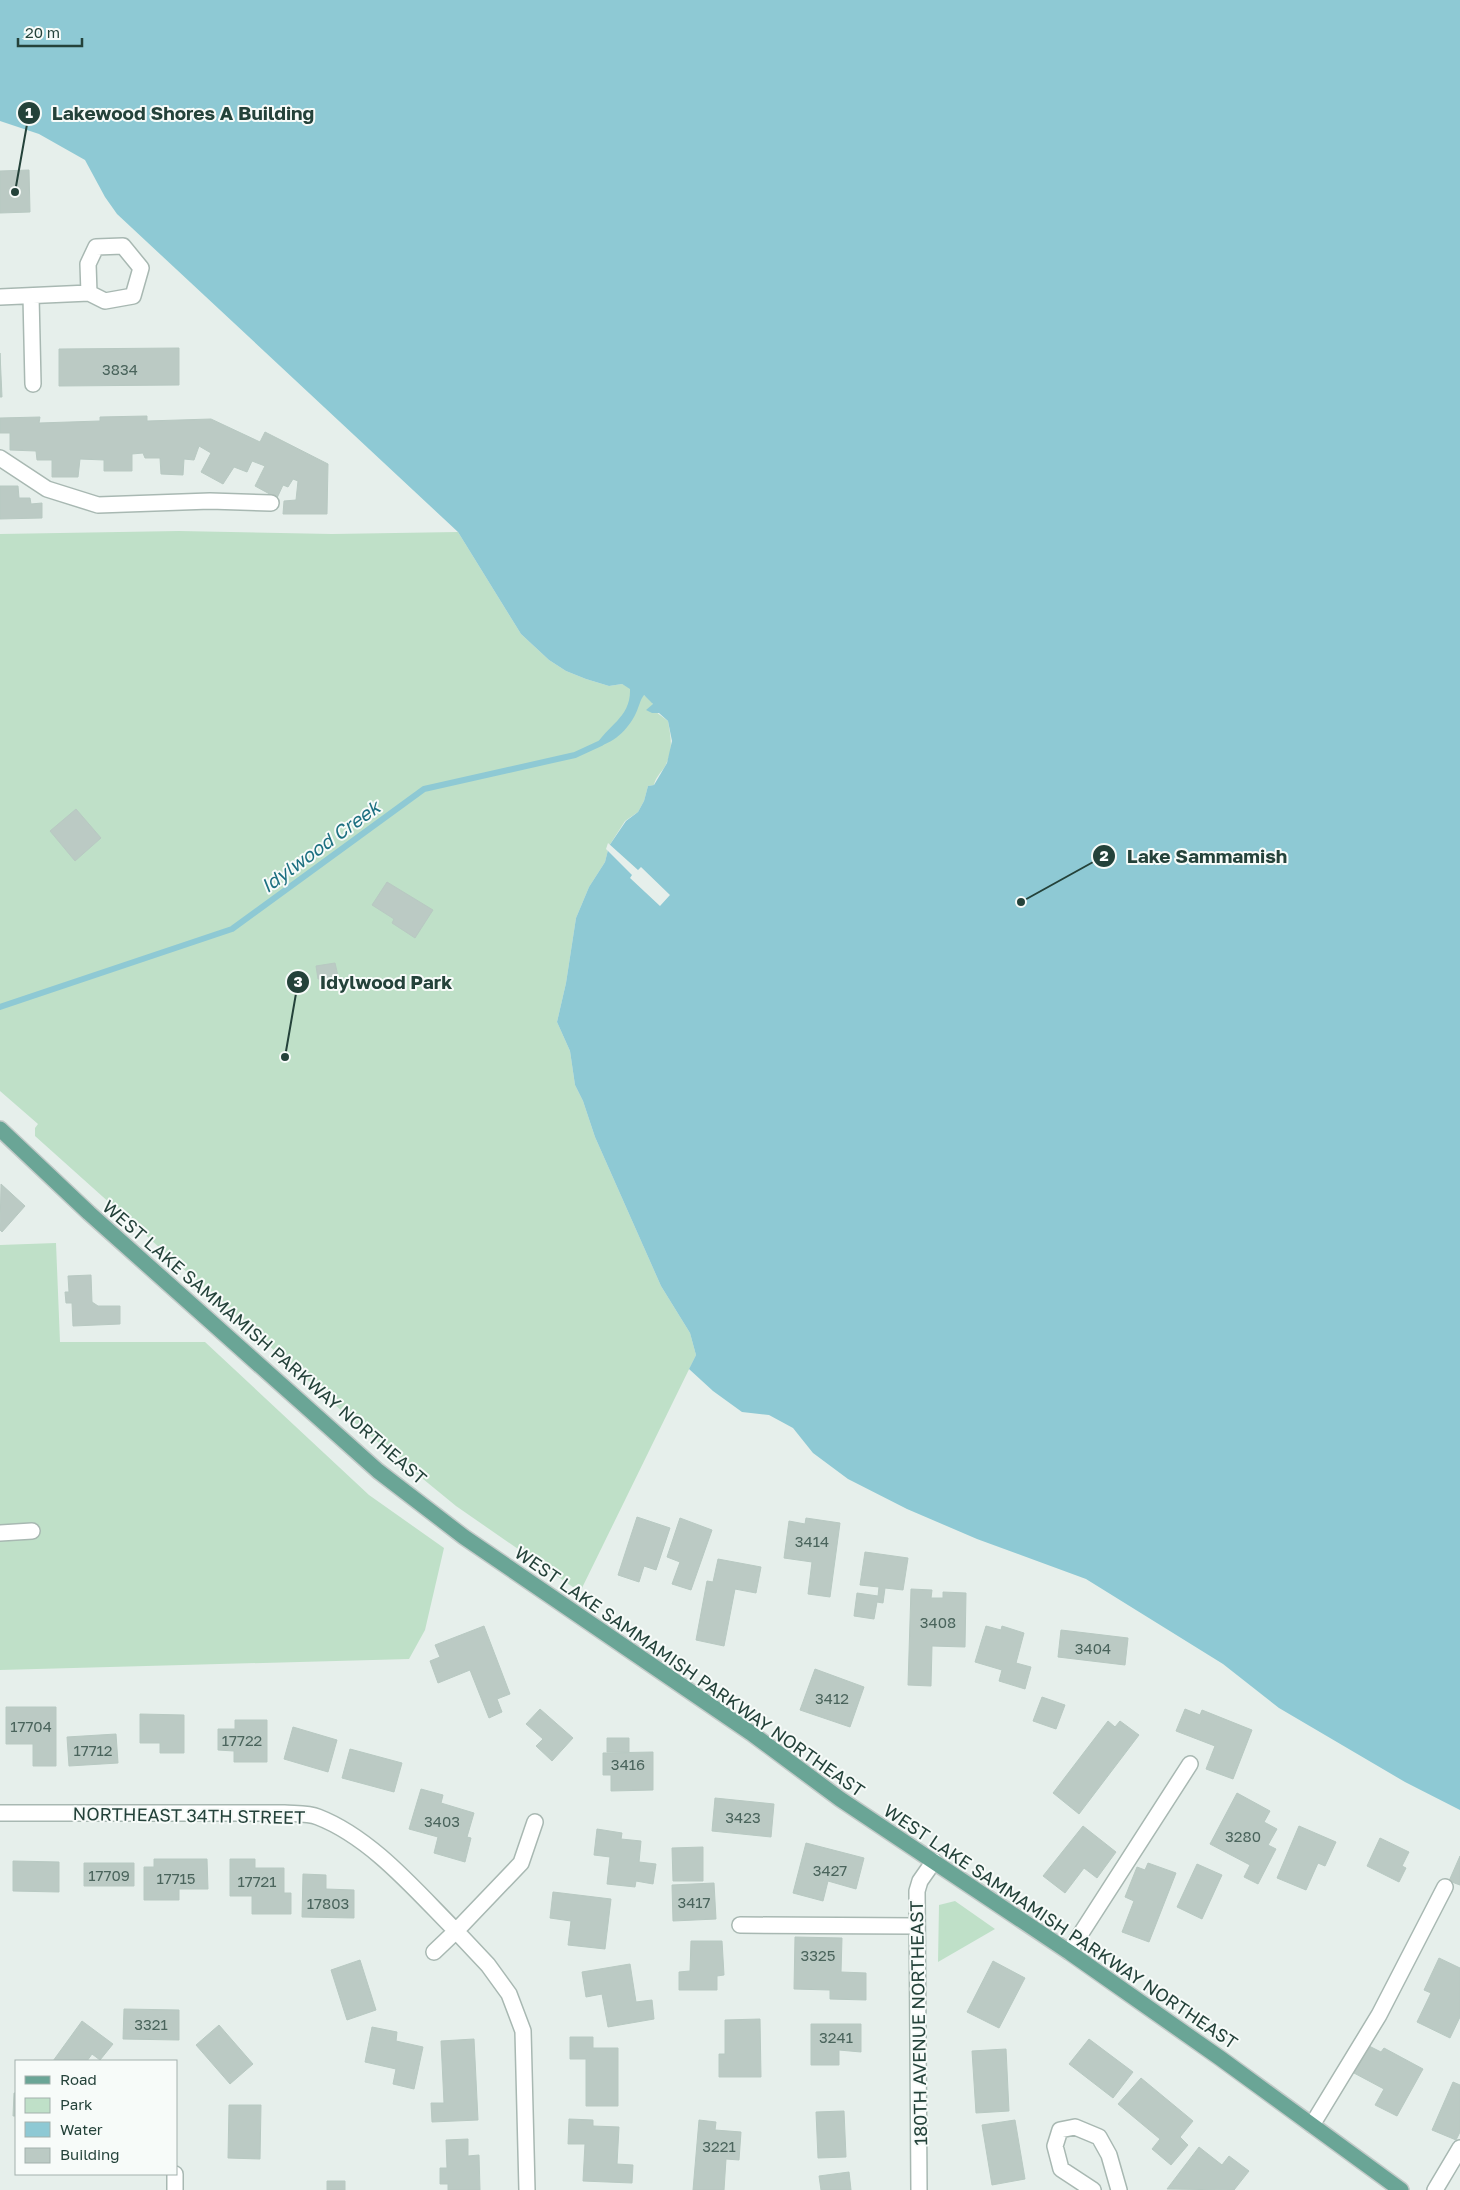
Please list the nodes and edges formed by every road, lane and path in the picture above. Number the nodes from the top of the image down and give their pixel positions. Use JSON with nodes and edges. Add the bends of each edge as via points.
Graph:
{"nodes":[{"id":1,"x":88,"y":293,"type":"dead end"},
{"id":2,"x":31,"y":296,"type":"junction"},
{"id":3,"x":0,"y":297,"type":"edge"},
{"id":4,"x":33,"y":384,"type":"dead end"},
{"id":5,"x":0,"y":458,"type":"edge"},
{"id":6,"x":271,"y":503,"type":"dead end"},
{"id":7,"x":0,"y":1129,"type":"edge"},
{"id":8,"x":32,"y":1531,"type":"dead end"},
{"id":9,"x":0,"y":1533,"type":"edge"},
{"id":10,"x":1190,"y":1764,"type":"dead end"},
{"id":11,"x":0,"y":1813,"type":"edge"},
{"id":12,"x":536,"y":1822,"type":"dead end"},
{"id":13,"x":934,"y":1861,"type":"junction"},
{"id":14,"x":1444,"y":1887,"type":"dead end"},
{"id":15,"x":740,"y":1925,"type":"dead end"},
{"id":16,"x":916,"y":1926,"type":"junction"},
{"id":17,"x":456,"y":1931,"type":"junction"},
{"id":18,"x":434,"y":1952,"type":"dead end"},
{"id":19,"x":1069,"y":1952,"type":"junction"},
{"id":20,"x":1312,"y":2125,"type":"junction"},
{"id":21,"x":1460,"y":2148,"type":"edge"},
{"id":22,"x":175,"y":2175,"type":"edge"},
{"id":23,"x":175,"y":2190,"type":"edge"},
{"id":24,"x":527,"y":2190,"type":"edge"},
{"id":25,"x":920,"y":2190,"type":"edge"},
{"id":26,"x":1093,"y":2190,"type":"edge"},
{"id":27,"x":1119,"y":2190,"type":"edge"},
{"id":28,"x":1401,"y":2190,"type":"edge"},
{"id":29,"x":1435,"y":2190,"type":"edge"}],
"edges":[{"from":1,"to":2,"type":"street"},
{"from":2,"to":3,"type":"street"},
{"from":2,"to":4,"type":"street"},
{"from":5,"to":6,"type":"street","via":[[47,489],[98,505],[210,501]]},
{"from":7,"to":13,"type":"main road","name":"WEST LAKE SAMMAMISH PARKWAY NORTHEAST","via":[[89,1213],[378,1471],[464,1537]]},
{"from":8,"to":9,"type":"street"},
{"from":10,"to":19,"type":"street"},
{"from":11,"to":17,"type":"street","name":"NORTHEAST 34TH STREET","via":[[284,1813],[317,1816],[350,1833],[378,1855]]},
{"from":12,"to":17,"type":"street","via":[[520,1864]]},
{"from":13,"to":16,"type":"street","name":"180TH AVENUE NORTHEAST","via":[[917,1891]]},
{"from":13,"to":19,"type":"main road","name":"WEST LAKE SAMMAMISH PARKWAY NORTHEAST"},
{"from":14,"to":20,"type":"street","via":[[1379,2015]]},
{"from":15,"to":16,"type":"street"},
{"from":16,"to":25,"type":"street","name":"180TH AVENUE NORTHEAST"},
{"from":17,"to":18,"type":"street"},
{"from":17,"to":24,"type":"street","name":"NORTHEAST 34TH STREET","via":[[488,1965],[509,1994],[523,2031]]},
{"from":19,"to":20,"type":"main road","name":"WEST LAKE SAMMAMISH PARKWAY NORTHEAST"},
{"from":20,"to":28,"type":"main road","name":"WEST LAKE SAMMAMISH PARKWAY NORTHEAST"},
{"from":21,"to":29,"type":"street"},
{"from":22,"to":23,"type":"street"},
{"from":26,"to":27,"type":"street","via":[[1061,2169],[1055,2146],[1060,2130],[1075,2127],[1099,2138],[1109,2155]]}]}
